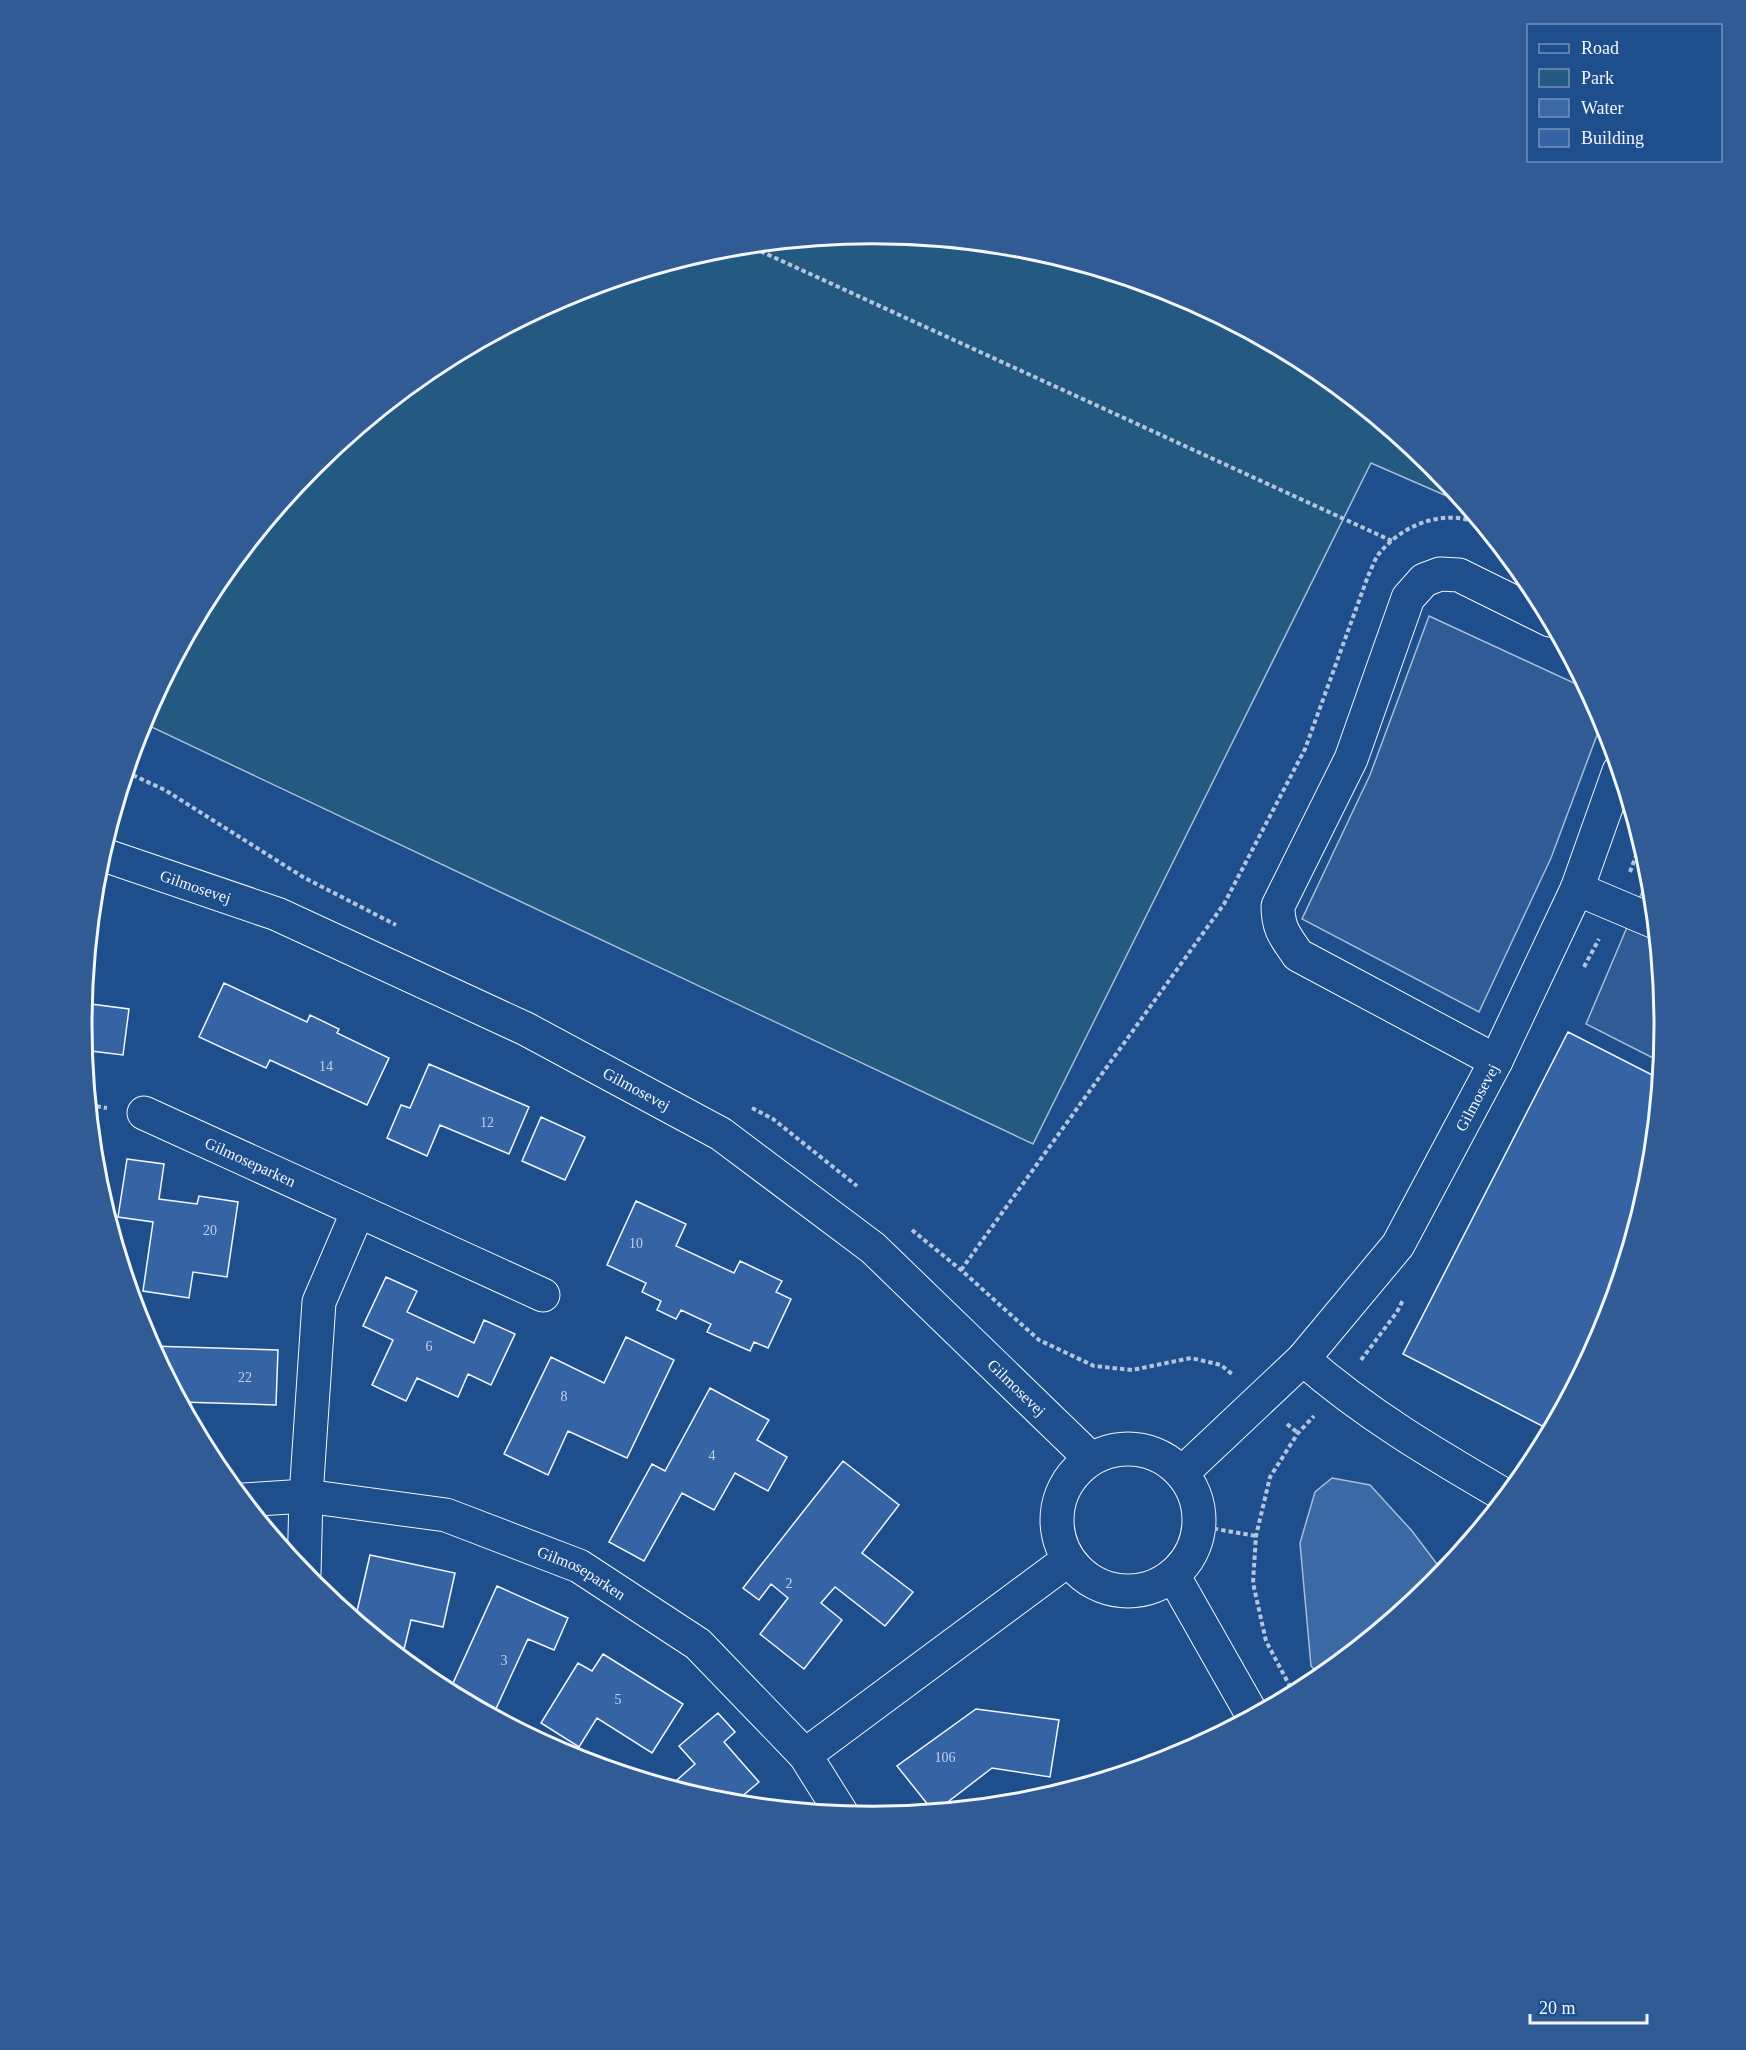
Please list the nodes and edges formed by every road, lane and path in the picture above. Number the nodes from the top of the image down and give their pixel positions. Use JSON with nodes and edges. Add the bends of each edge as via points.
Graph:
{"nodes":[{"id":1,"x":762,"y":252,"type":"edge"},
{"id":2,"x":1469,"y":519,"type":"edge"},
{"id":3,"x":1392,"y":540,"type":"junction"},
{"id":4,"x":1537,"y":613,"type":"edge"},
{"id":5,"x":1616,"y":783,"type":"edge"},
{"id":6,"x":110,"y":857,"type":"edge"},
{"id":7,"x":1577,"y":889,"type":"junction"},
{"id":8,"x":1647,"y":919,"type":"edge"},
{"id":9,"x":1496,"y":1061,"type":"junction"},
{"id":10,"x":144,"y":1113,"type":"dead end"},
{"id":11,"x":358,"y":1211,"type":"junction"},
{"id":12,"x":961,"y":1270,"type":"dead end"},
{"id":13,"x":543,"y":1295,"type":"dead end"},
{"id":14,"x":1303,"y":1359,"type":"junction"},
{"id":15,"x":1090,"y":1458,"type":"junction"},
{"id":16,"x":1182,"y":1473,"type":"junction"},
{"id":17,"x":1499,"y":1492,"type":"edge"},
{"id":18,"x":306,"y":1496,"type":"junction"},
{"id":19,"x":252,"y":1499,"type":"edge"},
{"id":20,"x":1199,"y":1526,"type":"junction"},
{"id":21,"x":1256,"y":1536,"type":"dead end"},
{"id":22,"x":1068,"y":1560,"type":"junction"},
{"id":23,"x":304,"y":1561,"type":"edge"},
{"id":24,"x":1173,"y":1575,"type":"junction"},
{"id":25,"x":1249,"y":1710,"type":"edge"},
{"id":26,"x":805,"y":1755,"type":"junction"},
{"id":27,"x":837,"y":1806,"type":"edge"}],
"edges":[{"from":1,"to":3,"type":"path"},
{"from":2,"to":3,"type":"path","via":[[1420,523]]},
{"from":3,"to":12,"type":"path","via":[[1377,557],[1368,576],[1305,749],[1224,904]]},
{"from":4,"to":9,"type":"street","via":[[1460,574],[1440,574],[1424,580],[1408,598],[1351,759],[1278,906],[1283,934],[1298,955]]},
{"from":5,"to":7,"type":"street","name":"Gilmosevej"},
{"from":6,"to":15,"type":"street","name":"Gilmosevej","via":[[288,919],[526,1029],[721,1134],[873,1248]]},
{"from":7,"to":8,"type":"street"},
{"from":7,"to":9,"type":"street","name":"Gilmosevej"},
{"from":9,"to":14,"type":"street","name":"Gilmosevej","via":[[1398,1245]]},
{"from":10,"to":11,"type":"street","name":"Gilmoseparken"},
{"from":11,"to":13,"type":"street","name":"Gilmoseparken"},
{"from":11,"to":18,"type":"street","via":[[319,1302]]},
{"from":14,"to":16,"type":"street","name":"Gilmosevej"},
{"from":14,"to":17,"type":"street","via":[[1339,1390],[1412,1440]]},
{"from":15,"to":16,"type":"street","via":[[1108,1450],[1148,1451],[1167,1459]]},
{"from":15,"to":22,"type":"street","via":[[1072,1473],[1060,1494],[1056,1516],[1059,1540]]},
{"from":16,"to":20,"type":"street","via":[[1193,1489]]},
{"from":18,"to":19,"type":"street","name":"Gilmoseparken"},
{"from":18,"to":23,"type":"street"},
{"from":18,"to":26,"type":"street","name":"Gilmoseparken","via":[[446,1515],[579,1566],[698,1644]]},
{"from":20,"to":21,"type":"path"},
{"from":20,"to":24,"type":"street","via":[[1186,1561]]},
{"from":22,"to":24,"type":"street","via":[[1098,1586],[1118,1591],[1157,1586]]},
{"from":22,"to":26,"type":"street"},
{"from":24,"to":25,"type":"street"},
{"from":26,"to":27,"type":"street","name":"Gilmoseparken"}]}
